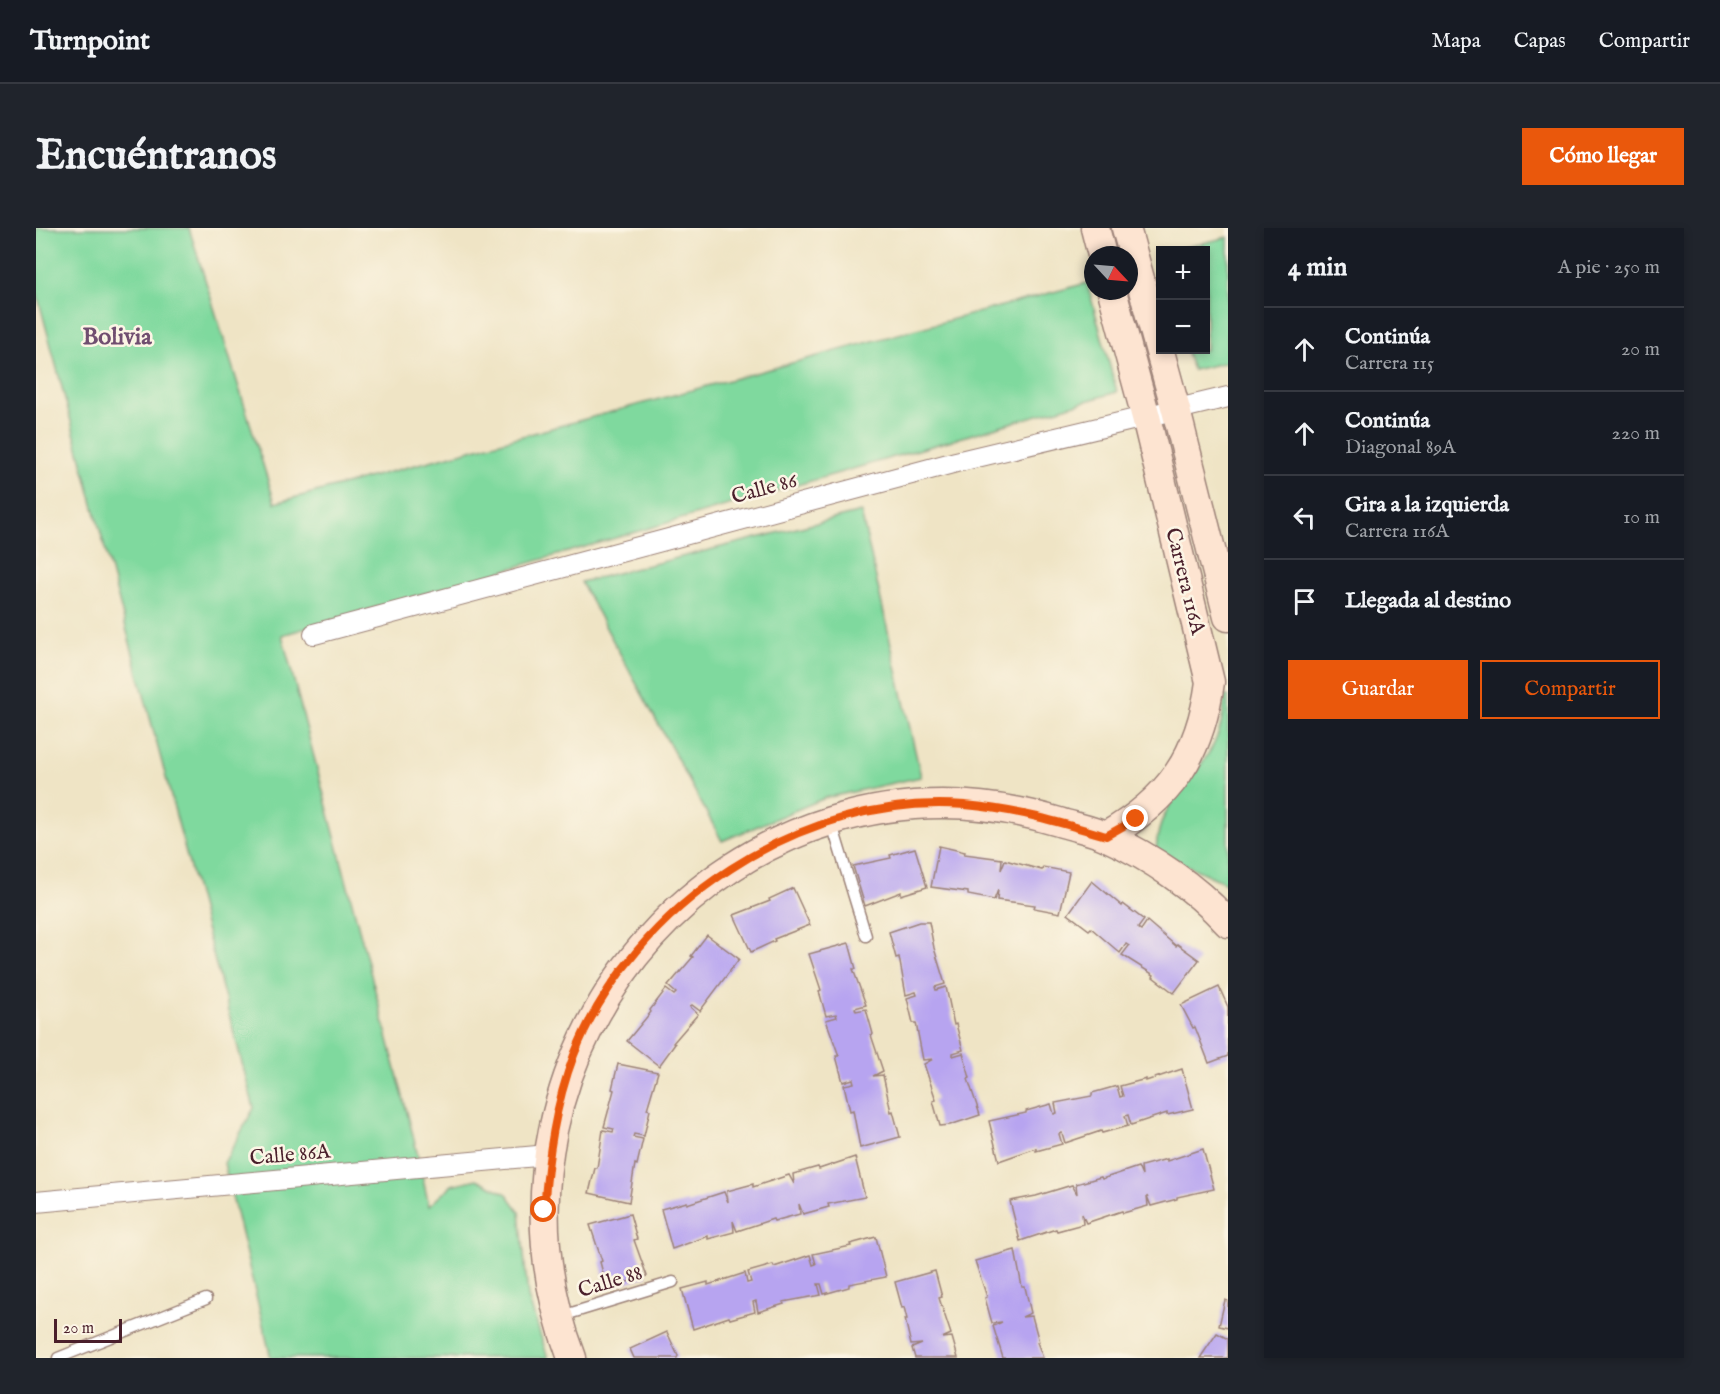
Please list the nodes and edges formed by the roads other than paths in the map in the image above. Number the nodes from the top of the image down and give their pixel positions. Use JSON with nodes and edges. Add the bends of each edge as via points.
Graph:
{"nodes":[{"id":1,"x":1095,"y":228,"type":"edge"},
{"id":2,"x":1126,"y":228,"type":"edge"},
{"id":3,"x":1100,"y":246,"type":"edge"},
{"id":4,"x":1114,"y":300,"type":"edge"},
{"id":5,"x":1228,"y":397,"type":"edge"},
{"id":6,"x":1176,"y":410,"type":"junction"},
{"id":7,"x":1146,"y":417,"type":"junction"},
{"id":8,"x":1228,"y":617,"type":"edge"},
{"id":9,"x":314,"y":634,"type":"dead end"},
{"id":10,"x":831,"y":821,"type":"junction"},
{"id":11,"x":1106,"y":836,"type":"junction"},
{"id":12,"x":1167,"y":870,"type":"junction"},
{"id":13,"x":1228,"y":896,"type":"edge"},
{"id":14,"x":1228,"y":922,"type":"edge"},
{"id":15,"x":866,"y":936,"type":"dead end"},
{"id":16,"x":548,"y":1155,"type":"junction"},
{"id":17,"x":36,"y":1202,"type":"edge"},
{"id":18,"x":673,"y":1282,"type":"dead end"},
{"id":19,"x":206,"y":1299,"type":"dead end"},
{"id":20,"x":558,"y":1317,"type":"junction"},
{"id":21,"x":58,"y":1358,"type":"edge"},
{"id":22,"x":572,"y":1358,"type":"edge"}],
"edges":[{"from":1,"to":3,"type":"street"},
{"from":2,"to":6,"type":"street","name":"Carrera 116A"},
{"from":4,"to":7,"type":"street","name":"Carrera 116A"},
{"from":5,"to":6,"type":"street","name":"Calle 86"},
{"from":6,"to":7,"type":"street","name":"Calle 86"},
{"from":6,"to":8,"type":"street","name":"Carrera 116A"},
{"from":7,"to":9,"type":"street","name":"Calle 86","via":[[956,462]]},
{"from":7,"to":11,"type":"street","name":"Carrera 116A","via":[[1210,682],[1205,717],[1194,748],[1171,786],[1136,819]]},
{"from":10,"to":11,"type":"street","via":[[896,807],[963,805],[1029,813]]},
{"from":10,"to":15,"type":"lane"},
{"from":10,"to":16,"type":"street","via":[[766,848],[697,892],[642,945],[597,1007],[574,1054],[558,1104]]},
{"from":11,"to":12,"type":"street"},
{"from":12,"to":13,"type":"street"},
{"from":12,"to":14,"type":"street"},
{"from":16,"to":17,"type":"street","name":"Calle 86A"},
{"from":16,"to":20,"type":"street","via":[[544,1210],[547,1264]]},
{"from":18,"to":20,"type":"lane","name":"Calle 88"},
{"from":19,"to":21,"type":"lane"},
{"from":20,"to":22,"type":"street"}]}
